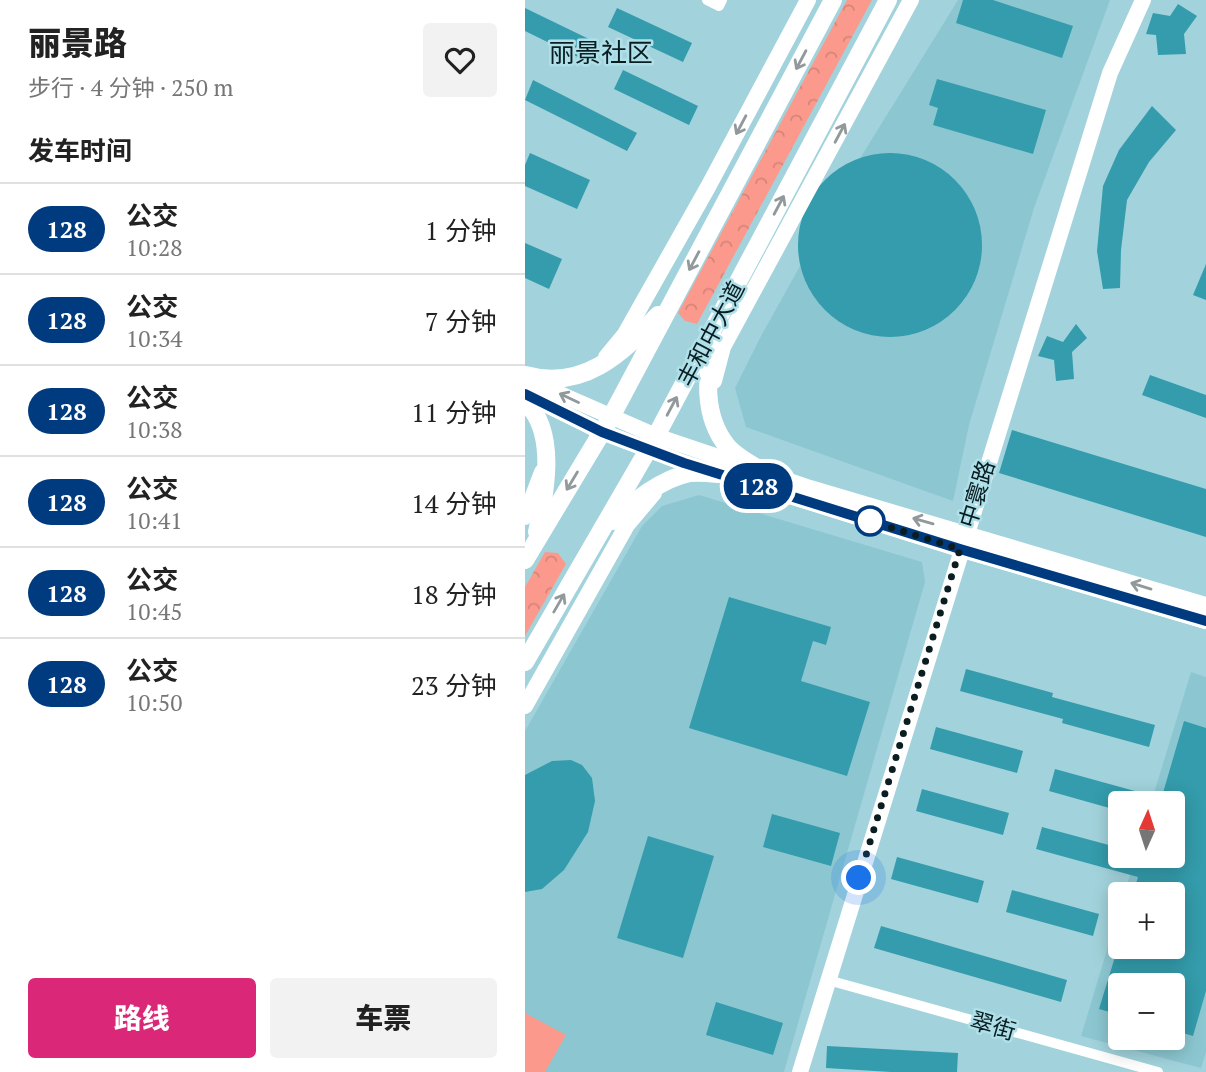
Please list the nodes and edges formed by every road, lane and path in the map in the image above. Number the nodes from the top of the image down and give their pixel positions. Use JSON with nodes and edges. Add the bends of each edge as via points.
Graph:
{"nodes":[{"id":1,"x":707,"y":0,"type":"edge"},
{"id":2,"x":722,"y":0,"type":"edge"},
{"id":3,"x":808,"y":0,"type":"edge"},
{"id":4,"x":833,"y":0,"type":"edge"},
{"id":5,"x":888,"y":0,"type":"edge"},
{"id":6,"x":911,"y":0,"type":"edge"},
{"id":7,"x":1143,"y":0,"type":"edge"},
{"id":8,"x":675,"y":297,"type":"junction"},
{"id":9,"x":715,"y":326,"type":"junction"},
{"id":10,"x":594,"y":369,"type":"junction"},
{"id":11,"x":525,"y":376,"type":"edge"},
{"id":12,"x":525,"y":394,"type":"edge"},
{"id":13,"x":525,"y":402,"type":"edge"},
{"id":14,"x":711,"y":415,"type":"junction"},
{"id":15,"x":607,"y":425,"type":"junction"},
{"id":16,"x":652,"y":444,"type":"junction"},
{"id":17,"x":547,"y":460,"type":"junction"},
{"id":18,"x":764,"y":472,"type":"junction"},
{"id":19,"x":718,"y":474,"type":"junction"},
{"id":20,"x":660,"y":485,"type":"junction"},
{"id":21,"x":525,"y":517,"type":"edge"},
{"id":22,"x":600,"y":533,"type":"junction"},
{"id":23,"x":963,"y":541,"type":"junction"},
{"id":24,"x":534,"y":544,"type":"junction"},
{"id":25,"x":525,"y":560,"type":"edge"},
{"id":26,"x":1206,"y":605,"type":"edge"},
{"id":27,"x":1206,"y":621,"type":"edge"},
{"id":28,"x":525,"y":662,"type":"edge"},
{"id":29,"x":525,"y":706,"type":"edge"},
{"id":30,"x":828,"y":979,"type":"junction"},
{"id":31,"x":800,"y":1072,"type":"edge"},
{"id":32,"x":1158,"y":1072,"type":"edge"}],
"edges":[{"from":1,"to":2,"type":"street","via":[[719,6]]},
{"from":3,"to":10,"type":"street","one_way":true,"via":[[625,334]]},
{"from":4,"to":8,"type":"main road","one_way":true},
{"from":9,"to":5,"type":"main road","name":"丰和中大道","one_way":true},
{"from":14,"to":6,"type":"street","one_way":true,"via":[[723,347]]},
{"from":7,"to":23,"type":"street","name":"中寰路","via":[[1109,72]]},
{"from":8,"to":10,"type":"main road","via":[[619,354]]},
{"from":8,"to":15,"type":"main road"},
{"from":9,"to":14,"type":"main road","via":[[707,392]]},
{"from":16,"to":9,"type":"main road","name":"丰和中大道","one_way":true},
{"from":10,"to":11,"type":"main road","via":[[556,380]]},
{"from":15,"to":11,"type":"street","one_way":true},
{"from":12,"to":15,"type":"street"},
{"from":13,"to":17,"type":"main road","via":[[539,424]]},
{"from":14,"to":18,"type":"main road","via":[[728,448]]},
{"from":15,"to":16,"type":"street"},
{"from":15,"to":24,"type":"main road","one_way":true},
{"from":16,"to":18,"type":"street"},
{"from":16,"to":19,"type":"street"},
{"from":16,"to":22,"type":"main road","name":"丰和中大道"},
{"from":17,"to":21,"type":"street"},
{"from":17,"to":24,"type":"main road"},
{"from":23,"to":18,"type":"street","one_way":true},
{"from":19,"to":20,"type":"main road","via":[[692,473]]},
{"from":19,"to":23,"type":"street"},
{"from":20,"to":22,"type":"main road"},
{"from":20,"to":29,"type":"street","via":[[627,525]]},
{"from":28,"to":22,"type":"main road","name":"丰和中大道","one_way":true},
{"from":26,"to":23,"type":"street","one_way":true},
{"from":23,"to":27,"type":"street"},
{"from":23,"to":30,"type":"street","name":"中寰路"},
{"from":24,"to":25,"type":"main road"},
{"from":30,"to":31,"type":"street","name":"中寰路"},
{"from":30,"to":32,"type":"street","name":"翠街"}]}
